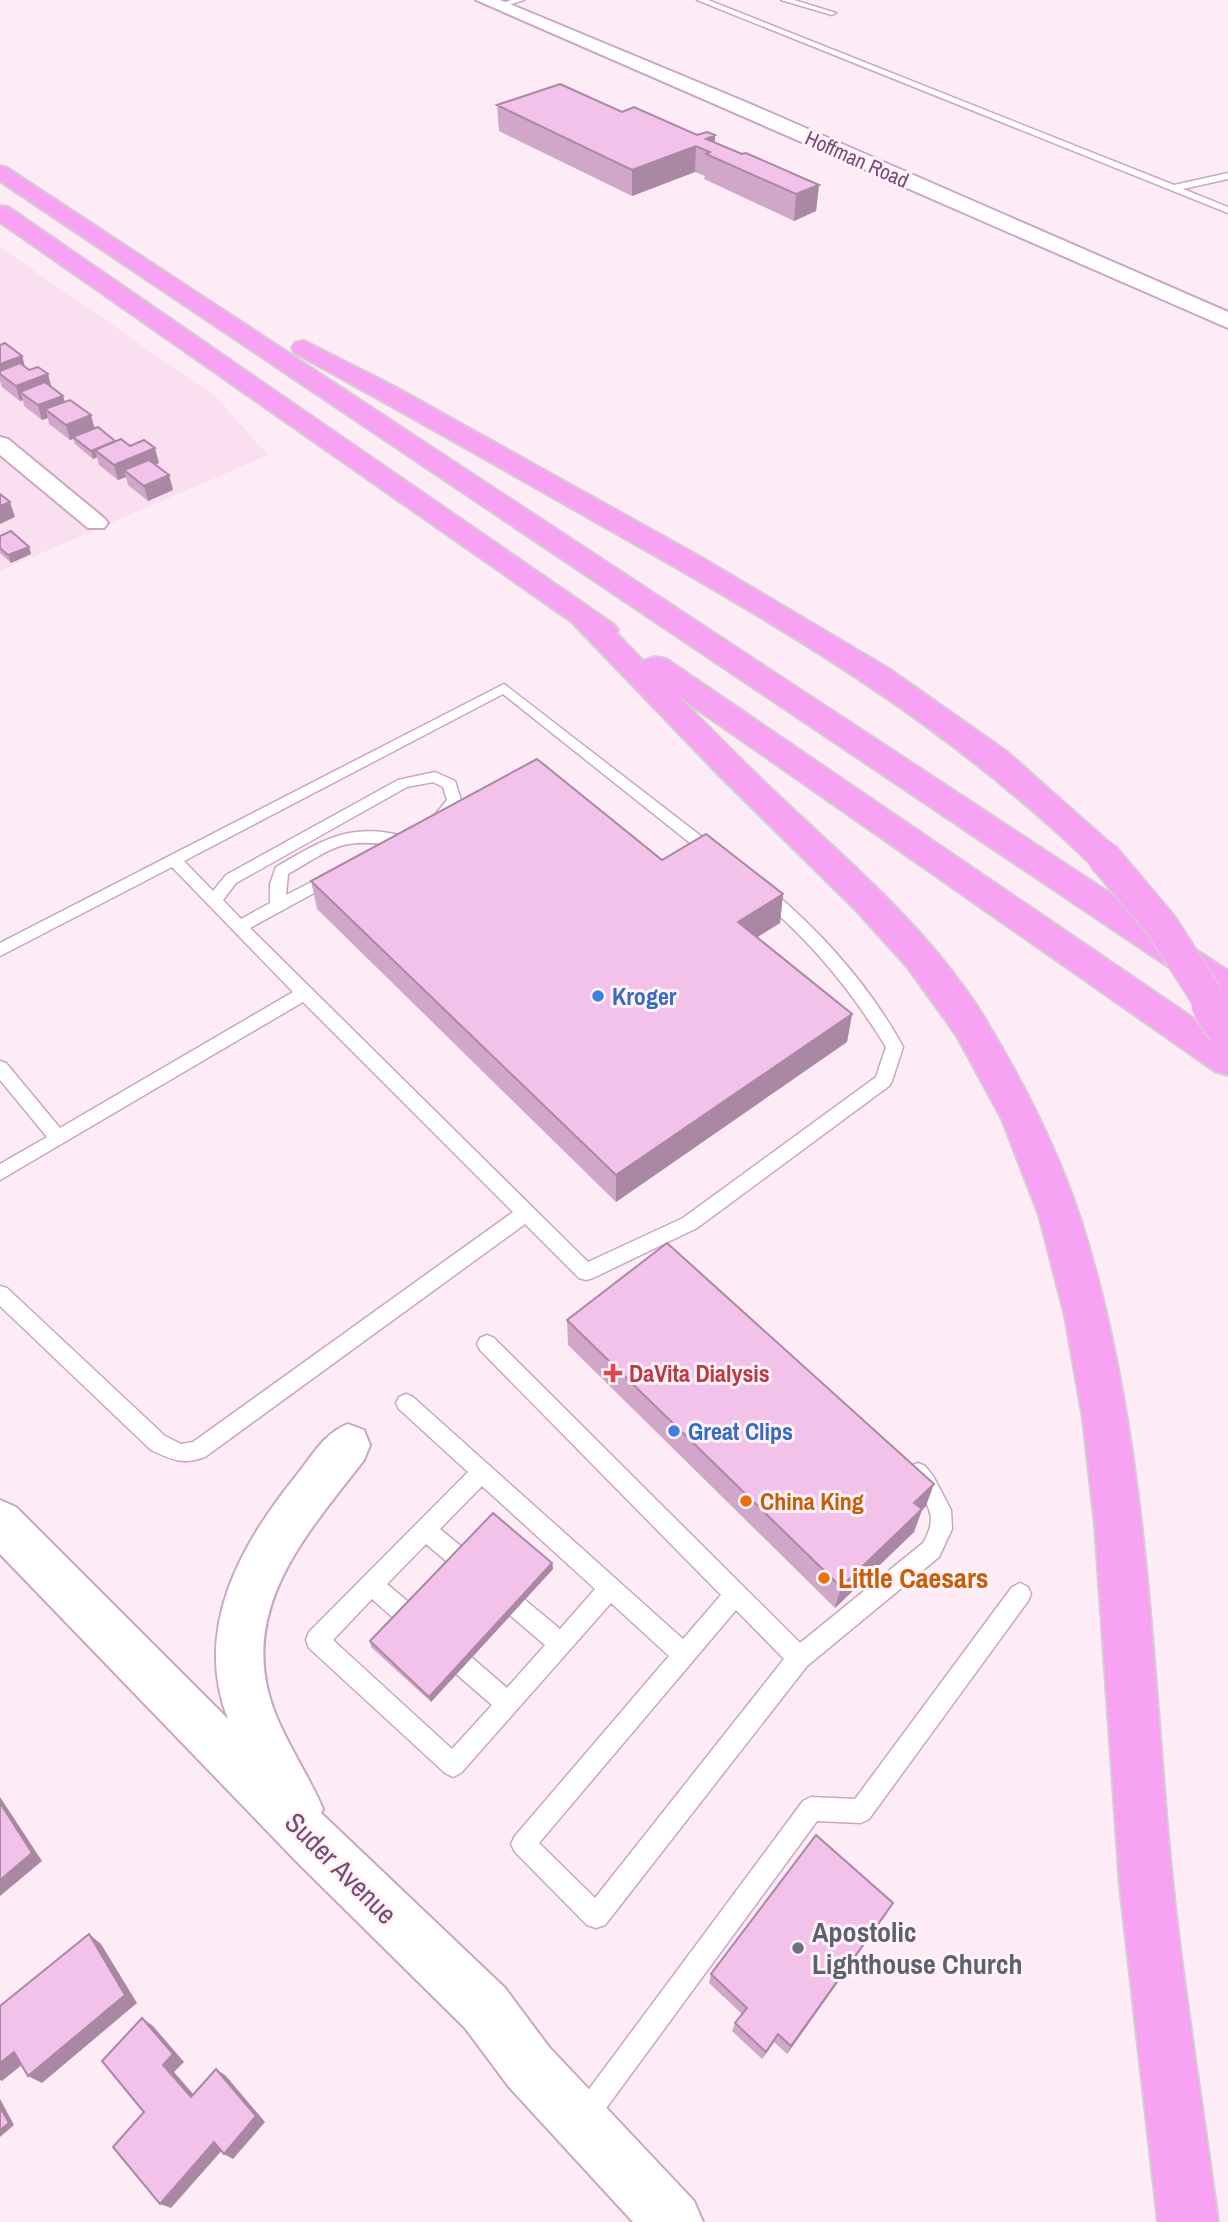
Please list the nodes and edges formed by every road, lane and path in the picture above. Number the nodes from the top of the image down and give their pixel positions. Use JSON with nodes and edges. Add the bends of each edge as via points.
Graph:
{"nodes":[{"id":1,"x":520,"y":0,"type":"edge"},
{"id":2,"x":703,"y":0,"type":"edge"},
{"id":3,"x":785,"y":0,"type":"edge"},
{"id":4,"x":492,"y":3,"type":"edge"},
{"id":5,"x":832,"y":13,"type":"dead end"},
{"id":6,"x":0,"y":172,"type":"edge"},
{"id":7,"x":1228,"y":176,"type":"edge"},
{"id":8,"x":1173,"y":188,"type":"junction"},
{"id":9,"x":1228,"y":210,"type":"edge"},
{"id":10,"x":0,"y":212,"type":"edge"},
{"id":11,"x":105,"y":243,"type":"junction"},
{"id":12,"x":1228,"y":321,"type":"edge"},
{"id":13,"x":0,"y":444,"type":"edge"},
{"id":14,"x":22,"y":462,"type":"junction"},
{"id":15,"x":0,"y":471,"type":"edge"},
{"id":16,"x":96,"y":523,"type":"dead end"},
{"id":17,"x":582,"y":616,"type":"junction"},
{"id":18,"x":413,"y":836,"type":"junction"},
{"id":19,"x":379,"y":853,"type":"edge"},
{"id":20,"x":173,"y":859,"type":"junction"},
{"id":21,"x":723,"y":861,"type":"edge"},
{"id":22,"x":343,"y":870,"type":"edge"},
{"id":23,"x":745,"y":878,"type":"edge"},
{"id":24,"x":214,"y":901,"type":"junction"},
{"id":25,"x":278,"y":905,"type":"junction"},
{"id":26,"x":239,"y":927,"type":"junction"},
{"id":27,"x":0,"y":950,"type":"edge"},
{"id":28,"x":1228,"y":989,"type":"edge"},
{"id":29,"x":304,"y":993,"type":"junction"},
{"id":30,"x":1228,"y":1029,"type":"edge"},
{"id":31,"x":1228,"y":1061,"type":"edge"},
{"id":32,"x":0,"y":1068,"type":"edge"},
{"id":33,"x":58,"y":1138,"type":"junction"},
{"id":34,"x":0,"y":1173,"type":"edge"},
{"id":35,"x":526,"y":1213,"type":"junction"},
{"id":36,"x":658,"y":1238,"type":"junction"},
{"id":37,"x":679,"y":1256,"type":"edge"},
{"id":38,"x":0,"y":1294,"type":"edge"},
{"id":39,"x":487,"y":1345,"type":"dead end"},
{"id":40,"x":406,"y":1404,"type":"dead end"},
{"id":41,"x":348,"y":1446,"type":"dead end"},
{"id":42,"x":901,"y":1456,"type":"edge"},
{"id":43,"x":482,"y":1472,"type":"junction"},
{"id":44,"x":0,"y":1522,"type":"edge"},
{"id":45,"x":425,"y":1530,"type":"junction"},
{"id":46,"x":372,"y":1585,"type":"junction"},
{"id":47,"x":610,"y":1588,"type":"junction"},
{"id":48,"x":736,"y":1594,"type":"junction"},
{"id":49,"x":1020,"y":1594,"type":"dead end"},
{"id":50,"x":561,"y":1644,"type":"junction"},
{"id":51,"x":684,"y":1655,"type":"junction"},
{"id":52,"x":799,"y":1658,"type":"junction"},
{"id":53,"x":508,"y":1703,"type":"junction"},
{"id":54,"x":316,"y":1845,"type":"junction"},
{"id":55,"x":580,"y":2122,"type":"junction"},
{"id":56,"x":673,"y":2222,"type":"edge"},
{"id":57,"x":1188,"y":2222,"type":"edge"}],
"edges":[{"from":1,"to":4,"type":"lane"},
{"from":2,"to":8,"type":"lane"},
{"from":3,"to":5,"type":"lane"},
{"from":4,"to":12,"type":"street","name":"Hoffman Road"},
{"from":6,"to":11,"type":"highway"},
{"from":7,"to":8,"type":"lane"},
{"from":8,"to":9,"type":"lane"},
{"from":10,"to":17,"type":"highway"},
{"from":11,"to":28,"type":"highway"},
{"from":11,"to":30,"type":"highway","bridge":true,"via":[[432,418],[764,606],[980,746],[1042,796],[1103,856],[1162,926]]},
{"from":13,"to":14,"type":"street"},
{"from":14,"to":15,"type":"street"},
{"from":14,"to":16,"type":"street"},
{"from":17,"to":31,"type":"highway"},
{"from":17,"to":57,"type":"highway","via":[[753,790],[841,870],[915,952],[993,1064],[1050,1185],[1078,1280],[1107,1441],[1142,1844]]},
{"from":18,"to":19,"type":"lane"},
{"from":18,"to":24,"type":"lane","via":[[444,817],[454,800],[450,784],[435,777],[403,783],[231,879]]},
{"from":18,"to":25,"type":"lane","via":[[347,837],[332,844],[281,871]]},
{"from":20,"to":21,"type":"lane","via":[[504,688]]},
{"from":20,"to":24,"type":"lane"},
{"from":20,"to":27,"type":"lane"},
{"from":22,"to":25,"type":"lane"},
{"from":23,"to":36,"type":"lane","via":[[800,921],[871,1008],[895,1047],[883,1081],[690,1223]]},
{"from":24,"to":26,"type":"lane"},
{"from":25,"to":26,"type":"lane"},
{"from":26,"to":29,"type":"lane"},
{"from":29,"to":33,"type":"lane"},
{"from":29,"to":35,"type":"lane"},
{"from":32,"to":33,"type":"lane"},
{"from":33,"to":34,"type":"lane"},
{"from":35,"to":36,"type":"lane","via":[[586,1272]]},
{"from":35,"to":38,"type":"lane","via":[[198,1450],[180,1454],[158,1443]]},
{"from":36,"to":37,"type":"lane"},
{"from":39,"to":48,"type":"lane"},
{"from":40,"to":43,"type":"lane"},
{"from":41,"to":54,"type":"street","via":[[285,1527],[247,1603],[239,1639],[241,1681],[253,1718]]},
{"from":42,"to":52,"type":"lane","via":[[934,1495],[943,1514],[942,1536],[931,1550]]},
{"from":43,"to":45,"type":"lane"},
{"from":43,"to":47,"type":"lane"},
{"from":44,"to":54,"type":"street","name":"Suder Avenue"},
{"from":45,"to":46,"type":"lane"},
{"from":45,"to":50,"type":"lane"},
{"from":46,"to":53,"type":"lane"},
{"from":46,"to":53,"type":"lane","via":[[317,1640],[453,1765]]},
{"from":47,"to":50,"type":"lane"},
{"from":47,"to":51,"type":"lane"},
{"from":48,"to":51,"type":"lane"},
{"from":48,"to":52,"type":"lane"},
{"from":49,"to":55,"type":"lane","via":[[860,1811],[811,1809]]},
{"from":50,"to":53,"type":"lane"},
{"from":51,"to":52,"type":"lane","via":[[523,1844],[596,1916]]},
{"from":54,"to":55,"type":"street","name":"Suder Avenue","via":[[485,2008],[529,2067]]},
{"from":55,"to":56,"type":"street","name":"Suder Avenue"}]}
